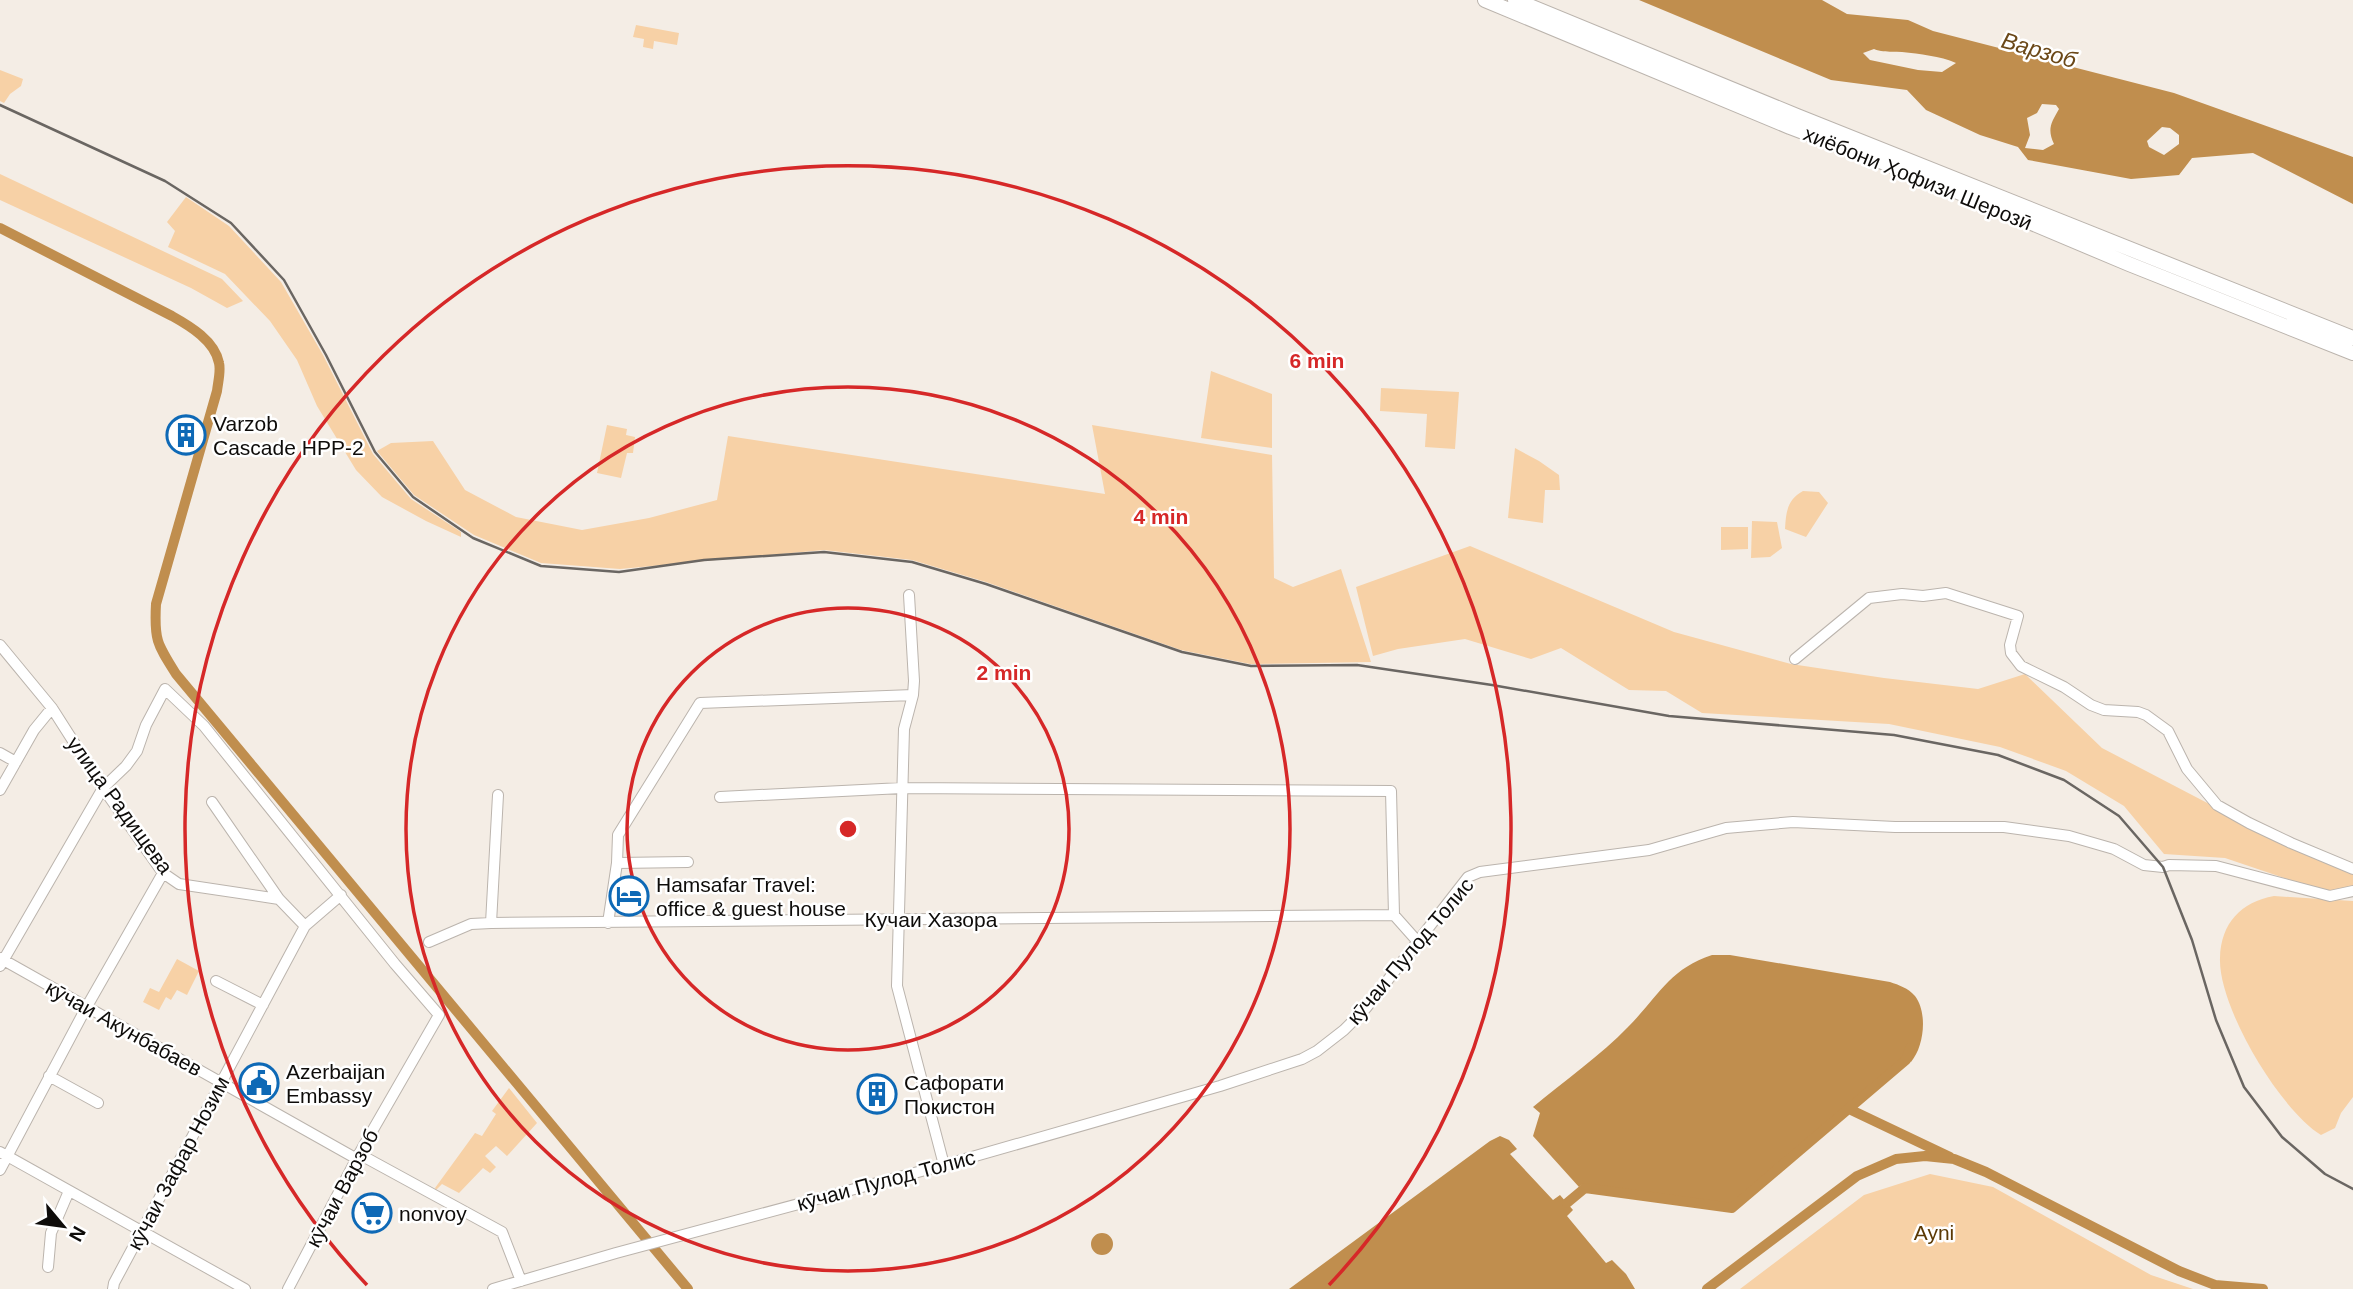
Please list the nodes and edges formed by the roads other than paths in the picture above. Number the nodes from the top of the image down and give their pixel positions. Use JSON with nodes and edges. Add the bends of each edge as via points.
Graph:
{"nodes":[{"id":1,"x":1485,"y":0,"type":"edge"},
{"id":2,"x":1515,"y":0,"type":"edge"},
{"id":3,"x":2353,"y":338,"type":"edge"},
{"id":4,"x":2353,"y":353,"type":"edge"},
{"id":5,"x":909,"y":595,"type":"dead end"},
{"id":6,"x":2,"y":650,"type":"edge"},
{"id":7,"x":1795,"y":659,"type":"dead end"},
{"id":8,"x":913,"y":695,"type":"junction"},
{"id":9,"x":52,"y":708,"type":"junction"},
{"id":10,"x":0,"y":752,"type":"edge"},
{"id":11,"x":16,"y":762,"type":"junction"},
{"id":12,"x":103,"y":788,"type":"junction"},
{"id":13,"x":902,"y":788,"type":"junction"},
{"id":14,"x":0,"y":790,"type":"edge"},
{"id":15,"x":498,"y":795,"type":"dead end"},
{"id":16,"x":720,"y":797,"type":"dead end"},
{"id":17,"x":212,"y":802,"type":"dead end"},
{"id":18,"x":688,"y":862,"type":"dead end"},
{"id":19,"x":617,"y":863,"type":"junction"},
{"id":20,"x":2353,"y":869,"type":"edge"},
{"id":21,"x":163,"y":873,"type":"junction"},
{"id":22,"x":2353,"y":891,"type":"edge"},
{"id":23,"x":341,"y":895,"type":"junction"},
{"id":24,"x":279,"y":899,"type":"junction"},
{"id":25,"x":1394,"y":915,"type":"junction"},
{"id":26,"x":898,"y":917,"type":"junction"},
{"id":27,"x":491,"y":923,"type":"junction"},
{"id":28,"x":608,"y":923,"type":"junction"},
{"id":29,"x":305,"y":926,"type":"junction"},
{"id":30,"x":429,"y":942,"type":"dead end"},
{"id":31,"x":1418,"y":942,"type":"junction"},
{"id":32,"x":1,"y":962,"type":"edge"},
{"id":33,"x":216,"y":981,"type":"dead end"},
{"id":34,"x":263,"y":1005,"type":"junction"},
{"id":35,"x":86,"y":1008,"type":"junction"},
{"id":36,"x":49,"y":1076,"type":"junction"},
{"id":37,"x":222,"y":1082,"type":"junction"},
{"id":38,"x":99,"y":1103,"type":"dead end"},
{"id":39,"x":3,"y":1154,"type":"edge"},
{"id":40,"x":358,"y":1157,"type":"junction"},
{"id":41,"x":944,"y":1165,"type":"junction"},
{"id":42,"x":0,"y":1170,"type":"edge"},
{"id":43,"x":69,"y":1191,"type":"junction"},
{"id":44,"x":142,"y":1231,"type":"junction"},
{"id":45,"x":48,"y":1267,"type":"dead end"},
{"id":46,"x":521,"y":1281,"type":"junction"},
{"id":47,"x":113,"y":1289,"type":"edge"},
{"id":48,"x":245,"y":1289,"type":"edge"},
{"id":49,"x":288,"y":1289,"type":"edge"},
{"id":50,"x":493,"y":1289,"type":"edge"}],
"edges":[{"from":1,"to":4,"type":"main road","name":"хиёбони Ҳофизи Шерозӣ"},
{"from":2,"to":3,"type":"main road","name":"хиёбони Ҳофизи Шерозӣ"},
{"from":5,"to":8,"type":"street"},
{"from":6,"to":9,"type":"street","name":"улица Радищева"},
{"from":7,"to":20,"type":"street","via":[[1869,598],[1947,593],[2018,616],[2010,645],[2021,666],[2104,710],[2146,715],[2168,731],[2187,769],[2217,804]]},
{"from":8,"to":13,"type":"street","via":[[904,729]]},
{"from":8,"to":19,"type":"street","via":[[700,703],[618,835]]},
{"from":9,"to":11,"type":"street"},
{"from":9,"to":12,"type":"street","name":"улица Радищева"},
{"from":10,"to":11,"type":"street"},
{"from":11,"to":14,"type":"street"},
{"from":12,"to":21,"type":"street","name":"улица Радищева"},
{"from":12,"to":23,"type":"street","via":[[137,751],[165,689],[204,726]]},
{"from":12,"to":32,"type":"street"},
{"from":13,"to":16,"type":"street"},
{"from":13,"to":25,"type":"street","via":[[1391,791]]},
{"from":13,"to":26,"type":"street"},
{"from":15,"to":27,"type":"street"},
{"from":17,"to":24,"type":"street"},
{"from":18,"to":19,"type":"street"},
{"from":19,"to":28,"type":"street"},
{"from":21,"to":24,"type":"street","name":"улица Радищева","via":[[179,884]]},
{"from":21,"to":35,"type":"street"},
{"from":22,"to":31,"type":"street","name":"кӯчаи Пулод Толис","via":[[2314,894],[2216,866],[2144,865],[2114,849],[2069,836],[2004,827],[1774,823],[1726,828],[1649,850],[1480,872],[1468,877]]},
{"from":23,"to":29,"type":"street"},
{"from":23,"to":40,"type":"street","name":"кӯчаи Варзоб","via":[[439,1015]]},
{"from":24,"to":29,"type":"street"},
{"from":25,"to":26,"type":"street","name":"Кучаи Хазора"},
{"from":25,"to":31,"type":"street"},
{"from":26,"to":28,"type":"street","name":"Кучаи Хазора"},
{"from":26,"to":41,"type":"street","via":[[897,986]]},
{"from":27,"to":28,"type":"street","name":"Кучаи Хазора"},
{"from":27,"to":30,"type":"street","name":"Кучаи Хазора","via":[[471,924]]},
{"from":29,"to":34,"type":"street","name":"кӯчаи Зафар Нозим"},
{"from":31,"to":41,"type":"street","name":"кӯчаи Пулод Толис","via":[[1344,1030],[1302,1059]]},
{"from":32,"to":35,"type":"street","name":"кӯчаи Акунбабаев"},
{"from":33,"to":34,"type":"street"},
{"from":34,"to":37,"type":"street","name":"кӯчаи Зафар Нозим"},
{"from":35,"to":36,"type":"street"},
{"from":35,"to":37,"type":"street","name":"кӯчаи Акунбабаев"},
{"from":36,"to":38,"type":"street"},
{"from":36,"to":39,"type":"street"},
{"from":37,"to":40,"type":"street","name":"кӯчаи Акунбабаев"},
{"from":37,"to":44,"type":"street","name":"кӯчаи Зафар Нозим"},
{"from":39,"to":42,"type":"street"},
{"from":39,"to":43,"type":"street"},
{"from":40,"to":46,"type":"street","name":"кӯчаи Акунбабаев","via":[[502,1232]]},
{"from":40,"to":49,"type":"street","name":"кӯчаи Варзоб"},
{"from":41,"to":46,"type":"street","name":"кӯчаи Пулод Толис"},
{"from":43,"to":44,"type":"street"},
{"from":43,"to":45,"type":"street","via":[[51,1233]]},
{"from":44,"to":47,"type":"street","name":"кӯчаи Зафар Нозим"},
{"from":44,"to":48,"type":"street"},
{"from":46,"to":50,"type":"street","name":"кӯчаи Пулод Толис"}]}
